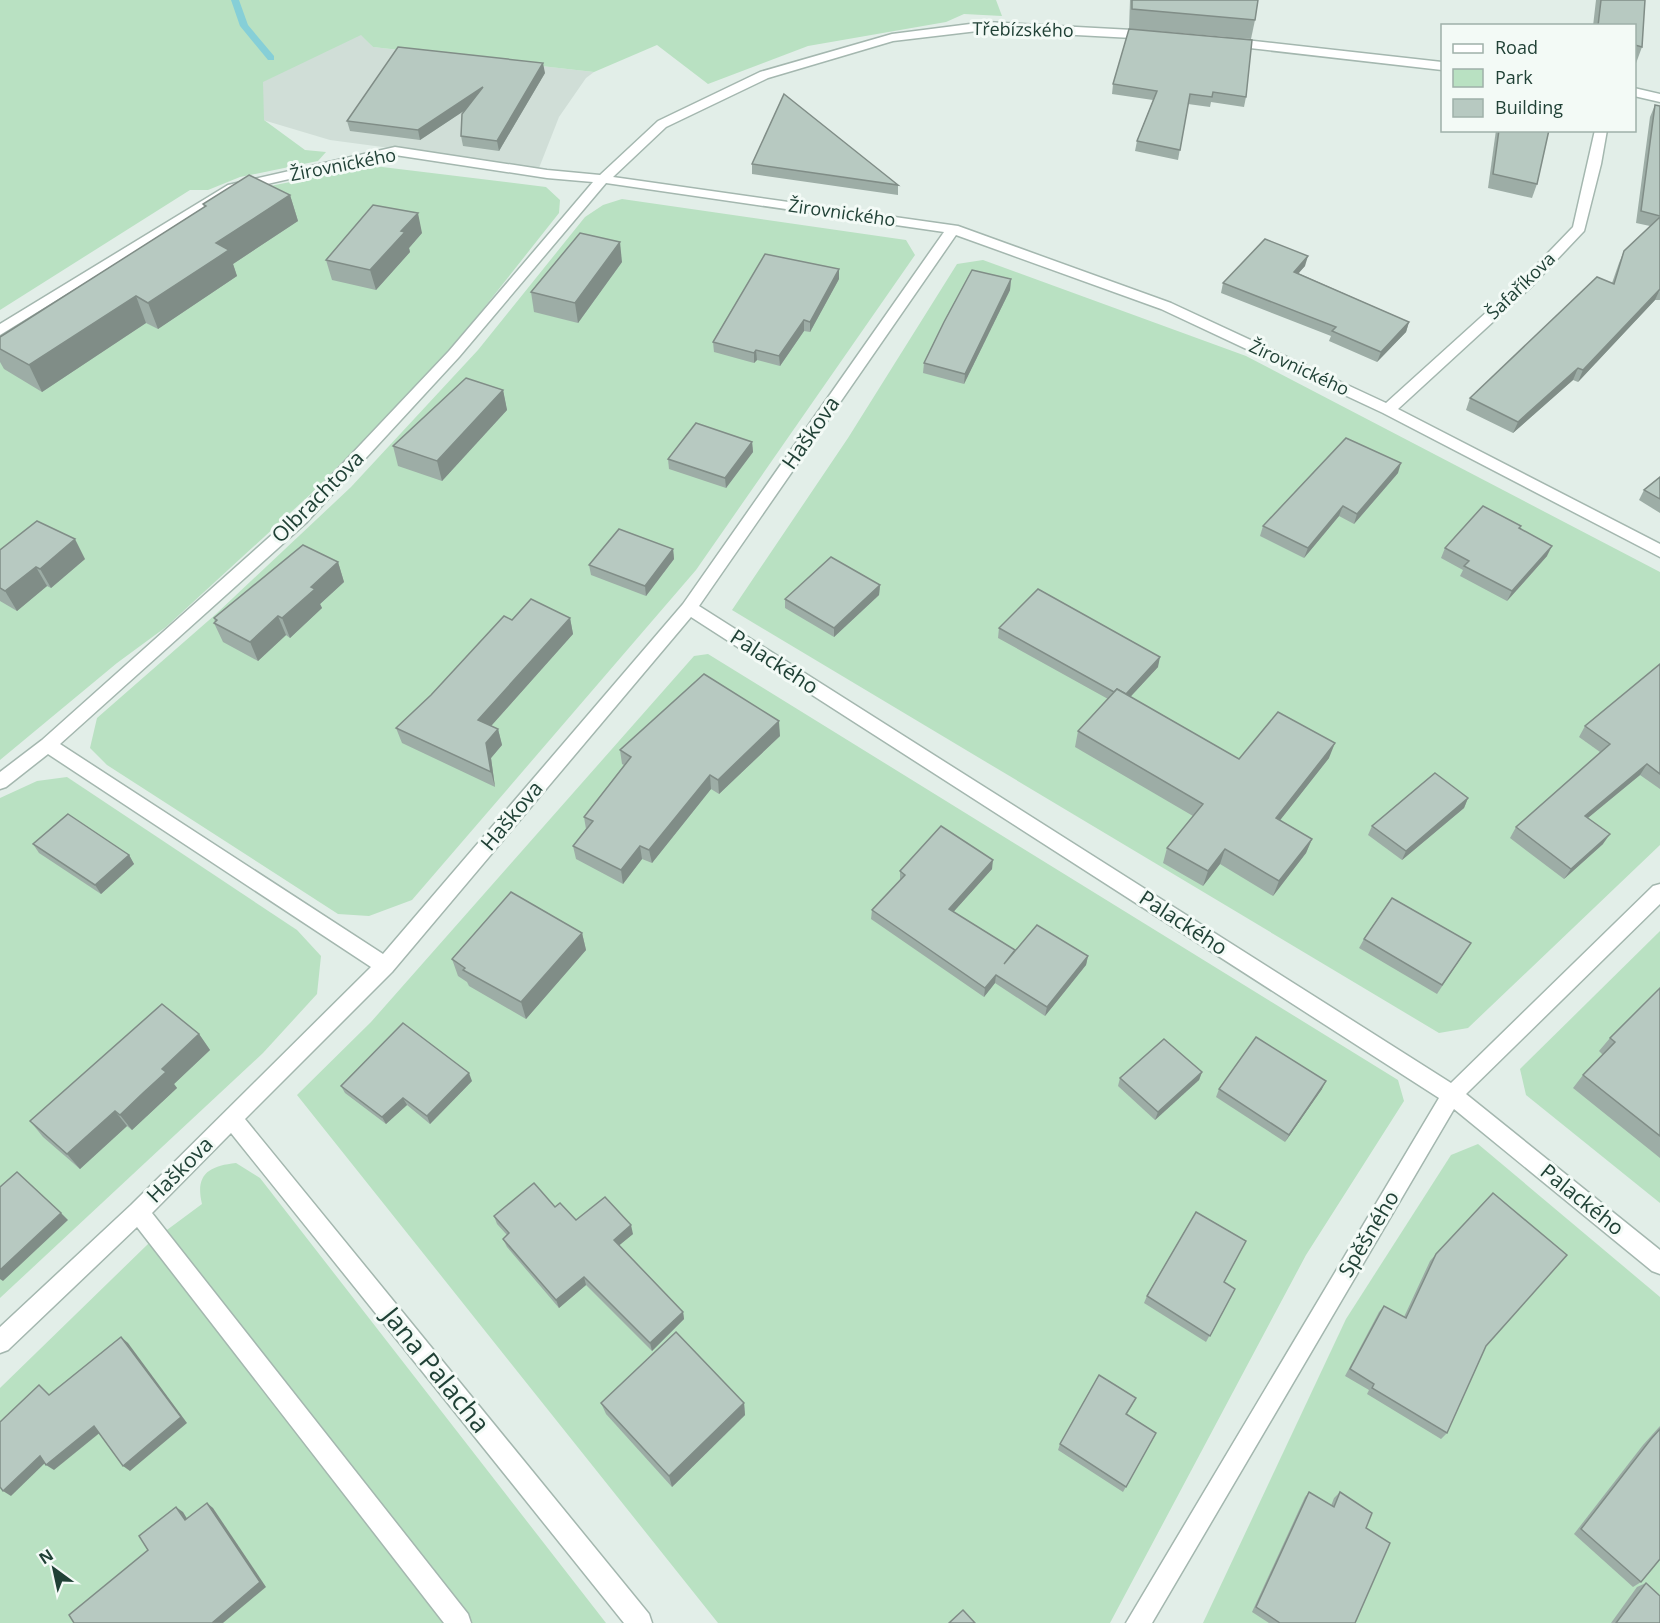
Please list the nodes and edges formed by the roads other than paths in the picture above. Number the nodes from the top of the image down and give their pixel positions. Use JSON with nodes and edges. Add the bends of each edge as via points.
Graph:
{"nodes":[{"id":1,"x":1164,"y":36,"type":"edge"},
{"id":2,"x":1212,"y":40,"type":"edge"},
{"id":3,"x":1441,"y":66,"type":"edge"},
{"id":4,"x":1636,"y":92,"type":"edge"},
{"id":5,"x":1660,"y":98,"type":"edge"},
{"id":6,"x":1601,"y":132,"type":"edge"},
{"id":7,"x":603,"y":178,"type":"junction"},
{"id":8,"x":954,"y":229,"type":"junction"},
{"id":9,"x":0,"y":330,"type":"edge"},
{"id":10,"x":1388,"y":410,"type":"junction"},
{"id":11,"x":1660,"y":551,"type":"edge"},
{"id":12,"x":688,"y":608,"type":"junction"},
{"id":13,"x":48,"y":745,"type":"junction"},
{"id":14,"x":0,"y":782,"type":"edge"},
{"id":15,"x":1660,"y":892,"type":"edge"},
{"id":16,"x":385,"y":966,"type":"junction"},
{"id":17,"x":1452,"y":1095,"type":"junction"},
{"id":18,"x":232,"y":1118,"type":"junction"},
{"id":19,"x":138,"y":1212,"type":"junction"},
{"id":20,"x":1660,"y":1264,"type":"edge"},
{"id":21,"x":0,"y":1342,"type":"edge"},
{"id":22,"x":459,"y":1623,"type":"edge"},
{"id":23,"x":640,"y":1623,"type":"edge"},
{"id":24,"x":1138,"y":1623,"type":"edge"}],
"edges":[{"from":1,"to":7,"type":"street","name":"Třebízského","via":[[986,26],[892,38],[765,75],[662,124]]},
{"from":2,"to":3,"type":"street"},
{"from":4,"to":5,"type":"street"},
{"from":6,"to":10,"type":"street","name":"Šafaříkova","via":[[1579,228],[1526,284]]},
{"from":7,"to":8,"type":"street","name":"Žirovnického"},
{"from":7,"to":9,"type":"street","name":"Žirovnického","via":[[547,174],[395,151],[228,189]]},
{"from":7,"to":13,"type":"street","name":"Olbrachtova","via":[[454,354],[300,519]]},
{"from":8,"to":10,"type":"street","name":"Žirovnického","via":[[1166,306]]},
{"from":8,"to":12,"type":"street","name":"Haškova"},
{"from":10,"to":11,"type":"street","name":"Žirovnického"},
{"from":12,"to":16,"type":"street","name":"Haškova"},
{"from":12,"to":17,"type":"street","name":"Palackého"},
{"from":13,"to":14,"type":"street","name":"Olbrachtova"},
{"from":13,"to":16,"type":"street"},
{"from":15,"to":17,"type":"street","name":"Spěšného"},
{"from":16,"to":18,"type":"street","name":"Haškova"},
{"from":17,"to":20,"type":"street","name":"Palackého"},
{"from":17,"to":24,"type":"street","name":"Spěšného"},
{"from":18,"to":19,"type":"street","name":"Haškova"},
{"from":18,"to":23,"type":"street","name":"Jana Palacha"},
{"from":19,"to":21,"type":"street","name":"Haškova"},
{"from":19,"to":22,"type":"street"}]}
